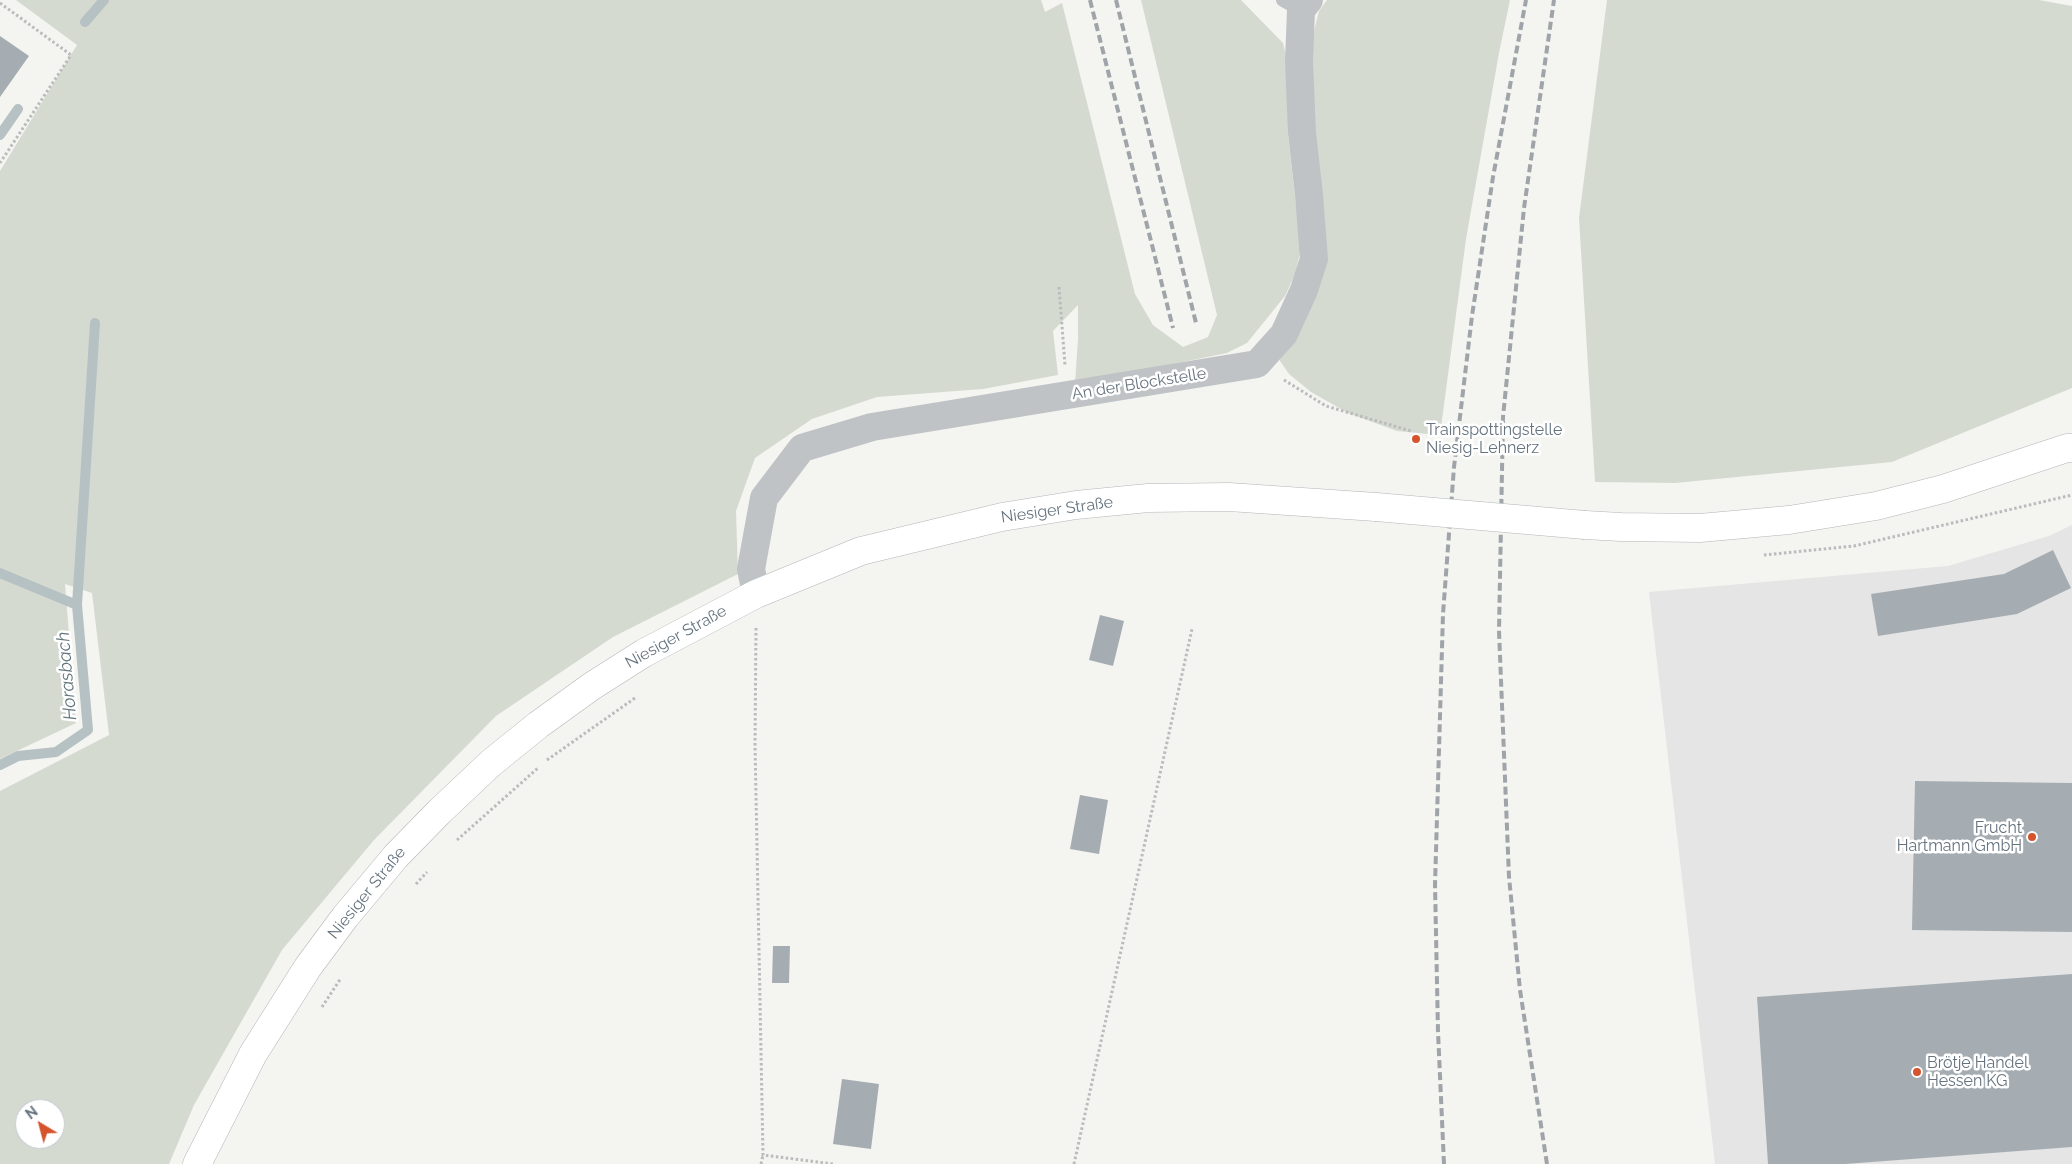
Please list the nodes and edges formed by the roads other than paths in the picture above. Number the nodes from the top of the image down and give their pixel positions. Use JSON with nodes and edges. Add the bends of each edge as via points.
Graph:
{"nodes":[{"id":1,"x":1298,"y":4,"type":"edge"},
{"id":2,"x":2070,"y":448,"type":"edge"},
{"id":3,"x":756,"y":594,"type":"junction"},
{"id":4,"x":198,"y":1164,"type":"edge"}],
"edges":[{"from":1,"to":3,"type":"street","name":"An der Blockstelle","via":[[1302,132],[1314,259],[1284,334],[1257,364],[872,427],[802,448],[764,498],[751,569]]},
{"from":2,"to":3,"type":"main road","name":"Niesiger Straße","bridge":true,"via":[[1943,489],[1876,506],[1809,517],[1700,528],[1585,525],[1229,497],[1148,498],[1076,505],[1002,517],[861,551]]},
{"from":3,"to":4,"type":"main road","name":"Niesiger Straße","via":[[644,653],[592,686],[491,763],[433,818],[396,856],[308,967],[254,1054]]}]}
